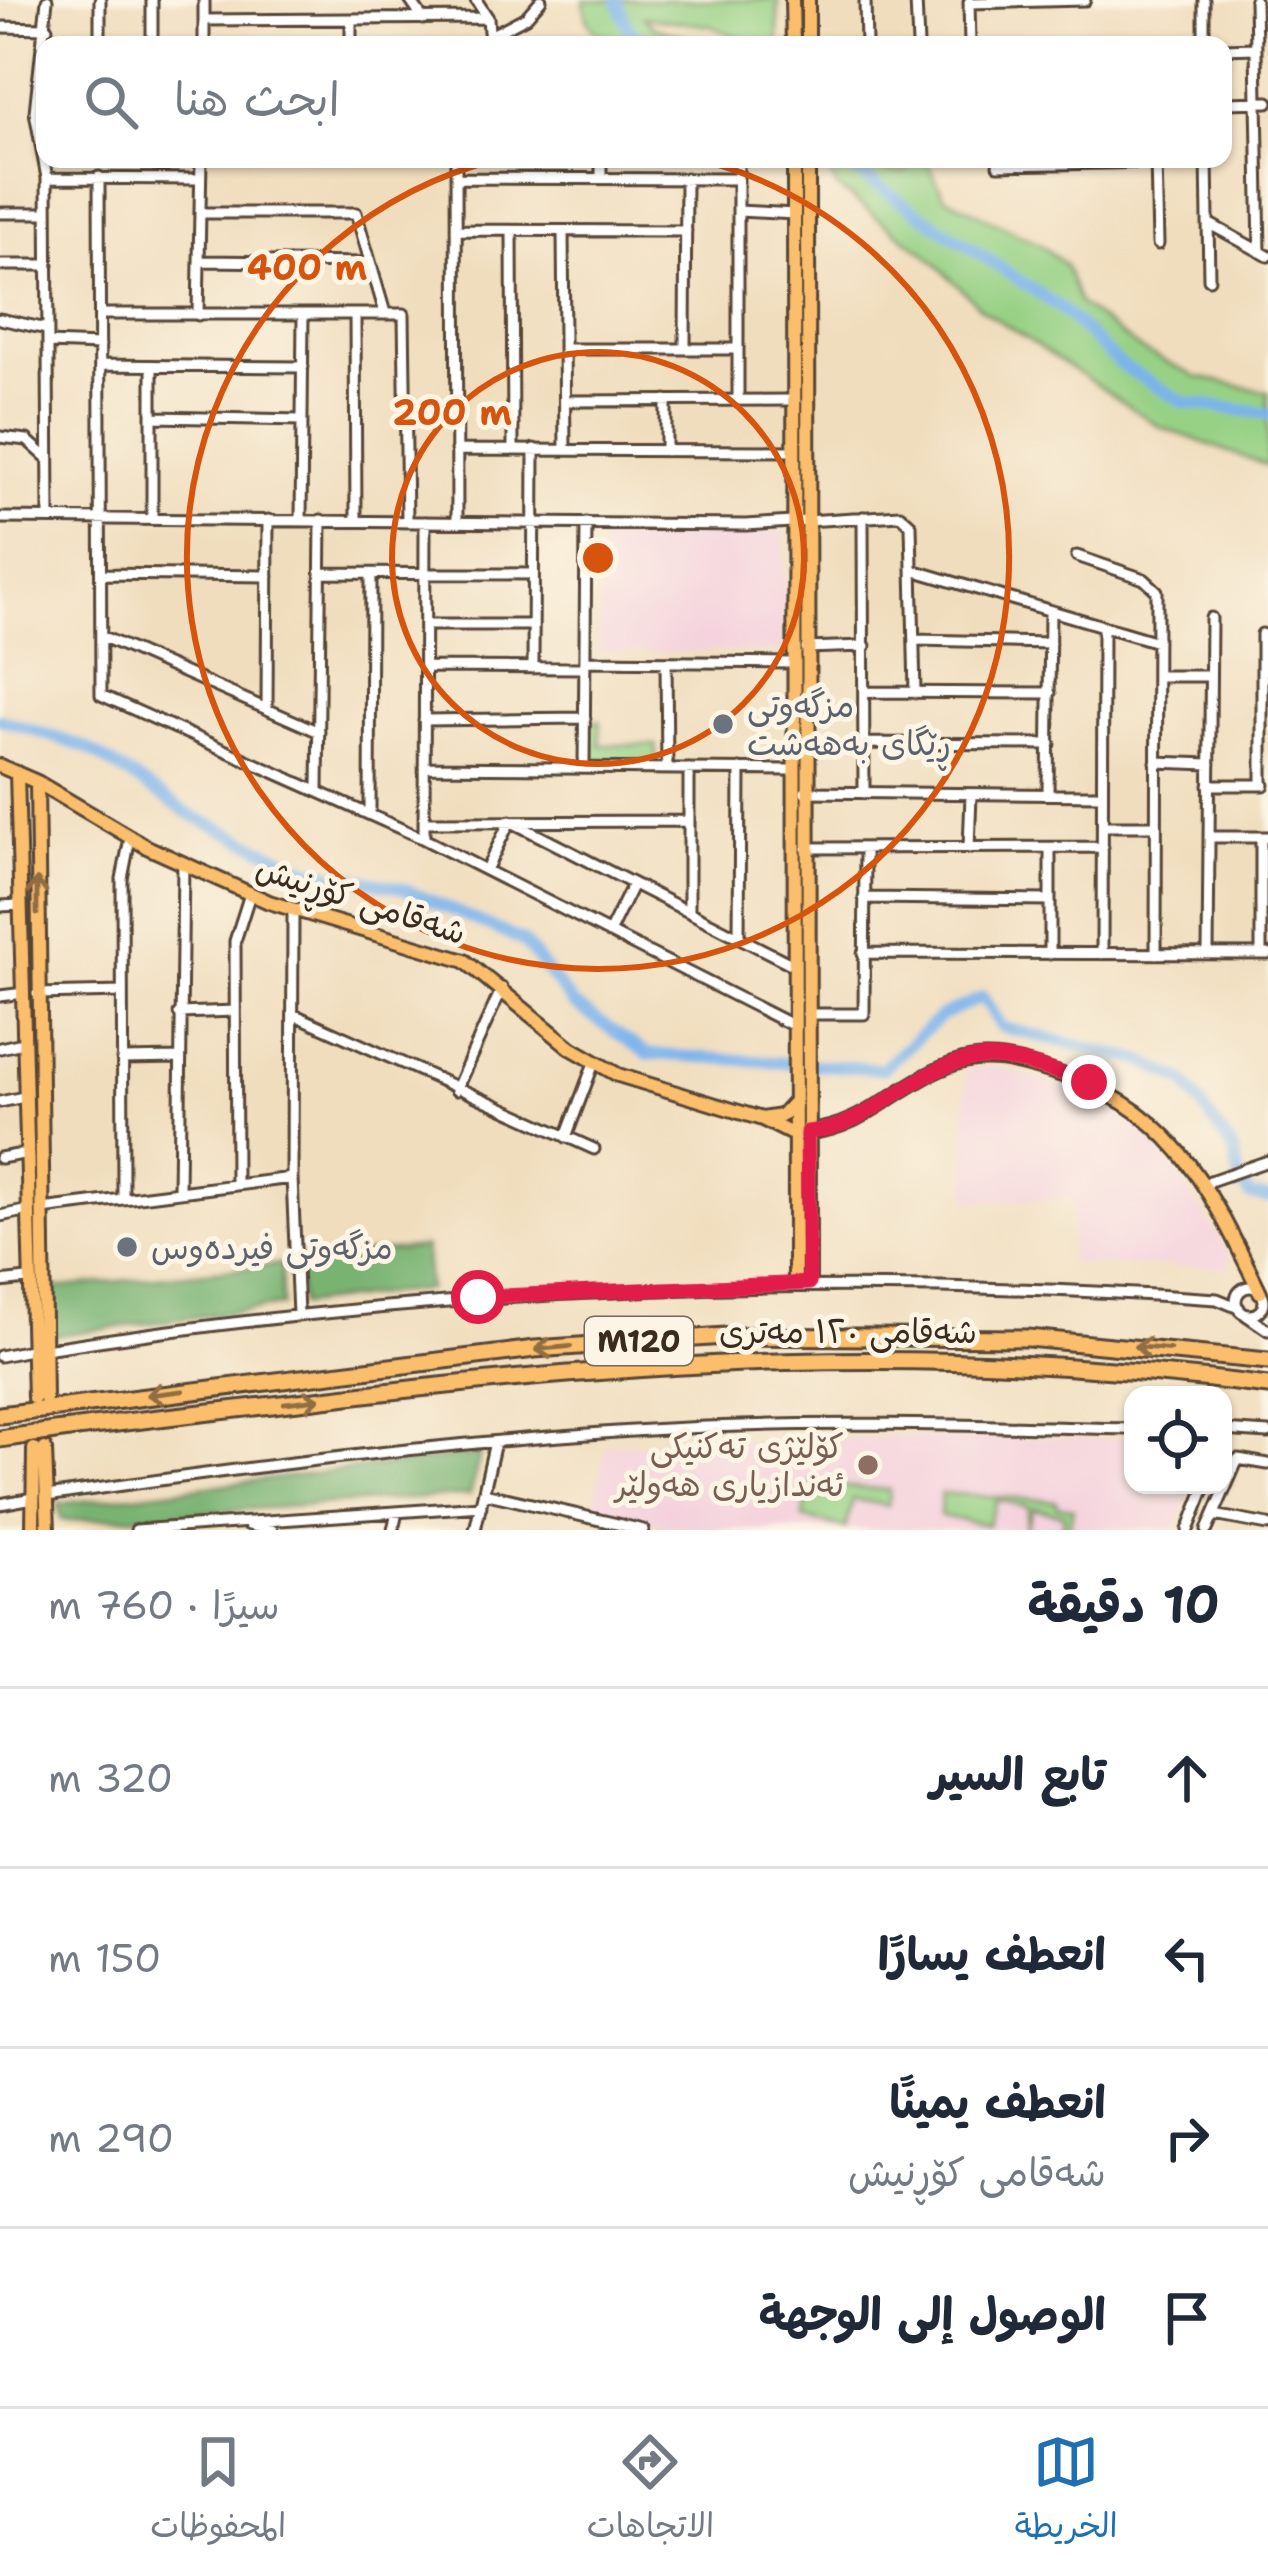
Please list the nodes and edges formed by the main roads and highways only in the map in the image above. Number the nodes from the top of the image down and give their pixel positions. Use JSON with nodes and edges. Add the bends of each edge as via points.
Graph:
{"nodes":[{"id":1,"x":792,"y":0,"type":"edge"},
{"id":2,"x":808,"y":0,"type":"edge"},
{"id":3,"x":793,"y":36,"type":"edge"},
{"id":4,"x":808,"y":36,"type":"edge"},
{"id":5,"x":794,"y":168,"type":"edge"},
{"id":6,"x":808,"y":168,"type":"edge"},
{"id":7,"x":800,"y":523,"type":"junction"},
{"id":8,"x":0,"y":766,"type":"edge"},
{"id":9,"x":17,"y":773,"type":"junction"},
{"id":10,"x":38,"y":782,"type":"junction"},
{"id":11,"x":30,"y":993,"type":"junction"},
{"id":12,"x":800,"y":1029,"type":"junction"},
{"id":13,"x":800,"y":1104,"type":"junction"},
{"id":14,"x":762,"y":1120,"type":"junction"},
{"id":15,"x":801,"y":1134,"type":"junction"},
{"id":16,"x":41,"y":1177,"type":"junction"},
{"id":17,"x":24,"y":1178,"type":"junction"},
{"id":18,"x":1246,"y":1262,"type":"junction"},
{"id":19,"x":802,"y":1284,"type":"road end"},
{"id":20,"x":1240,"y":1291,"type":"road end"},
{"id":21,"x":1264,"y":1297,"type":"edge"},
{"id":22,"x":38,"y":1350,"type":"junction"},
{"id":23,"x":1268,"y":1361,"type":"edge"},
{"id":24,"x":1268,"y":1386,"type":"edge"},
{"id":25,"x":39,"y":1398,"type":"dead end"},
{"id":26,"x":0,"y":1415,"type":"edge"},
{"id":27,"x":0,"y":1439,"type":"edge"},
{"id":28,"x":39,"y":1449,"type":"dead end"},
{"id":29,"x":34,"y":1529,"type":"edge"}],
"edges":[{"from":1,"to":3,"type":"main road"},
{"from":2,"to":4,"type":"main road"},
{"from":5,"to":7,"type":"main road"},
{"from":6,"to":7,"type":"main road"},
{"from":7,"to":12,"type":"main road"},
{"from":7,"to":12,"type":"main road","via":[[807,1014]]},
{"from":8,"to":9,"type":"main road","name":"شەقامی کۆڕنیش"},
{"from":9,"to":10,"type":"main road","name":"شەقامی کۆڕنیش"},
{"from":9,"to":11,"type":"main road"},
{"from":11,"to":10,"type":"main road","one_way":true},
{"from":10,"to":14,"type":"main road","name":"شەقامی کۆڕنیش","via":[[130,838],[250,894],[444,952],[594,1063],[643,1086]]},
{"from":11,"to":16,"type":"main road"},
{"from":11,"to":17,"type":"main road"},
{"from":12,"to":13,"type":"main road"},
{"from":13,"to":14,"type":"main road"},
{"from":13,"to":15,"type":"main road"},
{"from":14,"to":15,"type":"main road","name":"شەقامی کۆڕنیش"},
{"from":15,"to":18,"type":"main road","via":[[858,1119],[956,1063],[1007,1059],[1119,1096],[1209,1184]]},
{"from":15,"to":19,"type":"main road"},
{"from":16,"to":17,"type":"main road"},
{"from":16,"to":22,"type":"main road"},
{"from":17,"to":22,"type":"main road"},
{"from":18,"to":20,"type":"main road"},
{"from":18,"to":21,"type":"main road"},
{"from":22,"to":25,"type":"main road"},
{"from":23,"to":26,"type":"highway","name":"شەقامی ١٢٠ مەتری","number":"M120","one_way":true,"via":[[1028,1338],[725,1336],[535,1349]]},
{"from":27,"to":24,"type":"highway","name":"شەقامی ١٢٠ مەتری","number":"M120","one_way":true,"via":[[551,1372],[741,1359],[1012,1362]]},
{"from":28,"to":29,"type":"main road"}]}
